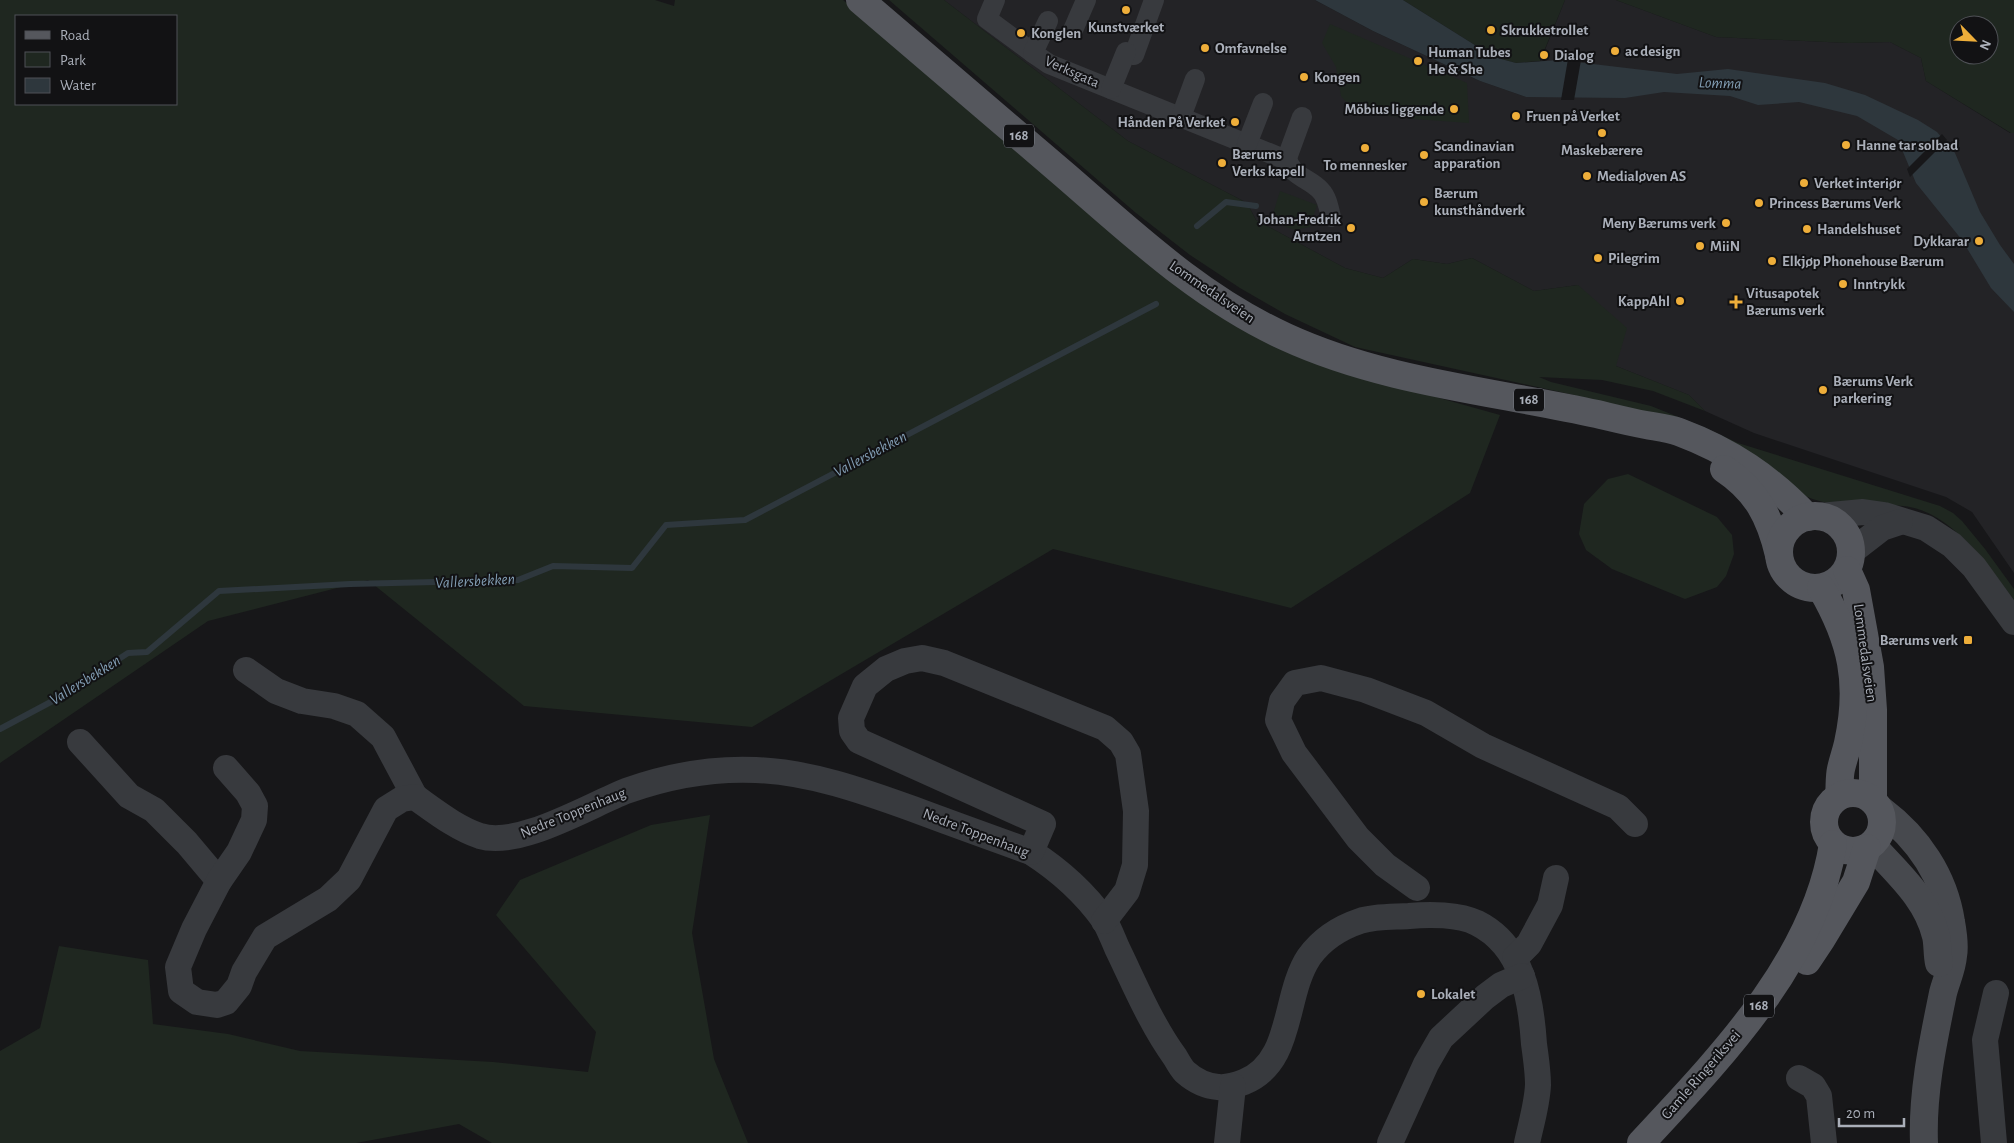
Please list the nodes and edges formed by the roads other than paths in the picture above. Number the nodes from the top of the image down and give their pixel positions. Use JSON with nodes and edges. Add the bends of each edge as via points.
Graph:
{"nodes":[{"id":1,"x":860,"y":0,"type":"edge"},
{"id":2,"x":995,"y":0,"type":"edge"},
{"id":3,"x":1086,"y":0,"type":"edge"},
{"id":4,"x":1154,"y":0,"type":"edge"},
{"id":5,"x":1048,"y":21,"type":"dead end"},
{"id":6,"x":1073,"y":30,"type":"dead end"},
{"id":7,"x":1033,"y":53,"type":"junction"},
{"id":8,"x":1195,"y":79,"type":"dead end"},
{"id":9,"x":1111,"y":89,"type":"junction"},
{"id":10,"x":1263,"y":103,"type":"dead end"},
{"id":11,"x":1181,"y":117,"type":"junction"},
{"id":12,"x":1302,"y":118,"type":"dead end"},
{"id":13,"x":1247,"y":144,"type":"junction"},
{"id":14,"x":1287,"y":158,"type":"junction"},
{"id":15,"x":1331,"y":217,"type":"dead end"},
{"id":16,"x":1644,"y":425,"type":"junction"},
{"id":17,"x":1813,"y":517,"type":"junction"},
{"id":18,"x":1900,"y":522,"type":"junction"},
{"id":19,"x":1779,"y":555,"type":"junction"},
{"id":20,"x":1849,"y":561,"type":"junction"},
{"id":21,"x":1821,"y":588,"type":"junction"},
{"id":22,"x":2014,"y":622,"type":"edge"},
{"id":23,"x":246,"y":670,"type":"dead end"},
{"id":24,"x":80,"y":742,"type":"dead end"},
{"id":25,"x":226,"y":768,"type":"dead end"},
{"id":26,"x":1839,"y":796,"type":"junction"},
{"id":27,"x":415,"y":797,"type":"junction"},
{"id":28,"x":1877,"y":805,"type":"junction"},
{"id":29,"x":1635,"y":824,"type":"dead end"},
{"id":30,"x":1833,"y":844,"type":"junction"},
{"id":31,"x":1870,"y":847,"type":"junction"},
{"id":32,"x":1031,"y":852,"type":"junction"},
{"id":33,"x":1556,"y":878,"type":"dead end"},
{"id":34,"x":219,"y":881,"type":"junction"},
{"id":35,"x":1417,"y":888,"type":"dead end"},
{"id":36,"x":1104,"y":921,"type":"junction"},
{"id":37,"x":1518,"y":967,"type":"junction"},
{"id":38,"x":1943,"y":992,"type":"junction"},
{"id":39,"x":1996,"y":993,"type":"dead end"},
{"id":40,"x":1799,"y":1078,"type":"dead end"},
{"id":41,"x":1233,"y":1086,"type":"junction"},
{"id":42,"x":1227,"y":1143,"type":"edge"},
{"id":43,"x":1390,"y":1143,"type":"edge"},
{"id":44,"x":1527,"y":1143,"type":"edge"},
{"id":45,"x":1641,"y":1143,"type":"edge"},
{"id":46,"x":1665,"y":1143,"type":"edge"},
{"id":47,"x":1824,"y":1143,"type":"edge"},
{"id":48,"x":1924,"y":1143,"type":"edge"},
{"id":49,"x":1994,"y":1143,"type":"edge"}],
"edges":[{"from":1,"to":16,"type":"main road","name":"Lommedalsveien","number":"168","via":[[1146,245],[1200,288],[1248,318],[1331,356],[1361,365]]},
{"from":2,"to":7,"type":"street","name":"Verksgata","via":[[987,18]]},
{"from":3,"to":6,"type":"street"},
{"from":4,"to":9,"type":"street","name":"Verksgata"},
{"from":5,"to":7,"type":"street","name":"Verksgata"},
{"from":7,"to":9,"type":"street","name":"Verksgata","via":[[1049,64]]},
{"from":8,"to":11,"type":"street"},
{"from":9,"to":11,"type":"street","name":"Verksgata"},
{"from":10,"to":13,"type":"street"},
{"from":11,"to":13,"type":"street","name":"Verksgata"},
{"from":12,"to":14,"type":"street"},
{"from":13,"to":14,"type":"street","name":"Verksgata"},
{"from":14,"to":15,"type":"street","via":[[1296,174],[1324,195]]},
{"from":16,"to":17,"type":"main road","name":"Lommedalsveien","number":"168","via":[[1675,430],[1737,460]]},
{"from":16,"to":19,"type":"main road","name":"Lommedalsveien","number":"168","via":[[1714,462],[1750,490],[1772,529]]},
{"from":17,"to":18,"type":"street","via":[[1863,512],[1884,515]]},
{"from":17,"to":19,"type":"main road","via":[[1795,522],[1786,531],[1780,542]]},
{"from":17,"to":20,"type":"main road","number":"168","via":[[1836,523],[1847,535]]},
{"from":18,"to":20,"type":"street","via":[[1882,528]]},
{"from":18,"to":22,"type":"street","via":[[1926,528],[1952,545],[1974,567]]},
{"from":19,"to":21,"type":"main road","number":"168","via":[[1783,569],[1792,581],[1806,588]]},
{"from":20,"to":21,"type":"main road","via":[[1836,582]]},
{"from":20,"to":28,"type":"main road","name":"Lommedalsveien","number":"168","via":[[1870,667]]},
{"from":21,"to":26,"type":"main road","name":"Lommedalsveien","via":[[1832,606],[1848,647],[1854,678],[1852,722],[1841,770]]},
{"from":23,"to":27,"type":"street","name":"Nedre Toppenhaug","via":[[276,691],[302,701],[357,714],[383,737]]},
{"from":24,"to":34,"type":"street","via":[[129,796],[154,810],[187,843]]},
{"from":25,"to":34,"type":"street","via":[[255,806],[254,820],[239,852]]},
{"from":26,"to":28,"type":"main road","via":[[1850,792],[1862,794]]},
{"from":26,"to":30,"type":"main road","number":"168","via":[[1829,806],[1824,818],[1826,832]]},
{"from":27,"to":32,"type":"street","name":"Nedre Toppenhaug","via":[[456,825],[481,836],[510,838],[626,791],[685,774],[727,769],[759,770],[855,788]]},
{"from":27,"to":34,"type":"street","via":[[386,809],[349,879],[328,899],[265,937],[239,986],[226,1002],[217,1005],[197,1002],[181,991],[178,967]]},
{"from":28,"to":31,"type":"main road","number":"168","via":[[1883,823],[1880,835]]},
{"from":28,"to":38,"type":"main road","via":[[1915,843],[1940,880],[1945,894],[1953,956]]},
{"from":29,"to":35,"type":"street","via":[[1618,807],[1483,746],[1426,713],[1366,690],[1321,678],[1294,683],[1282,700],[1278,720],[1294,753],[1358,838],[1385,865]]},
{"from":30,"to":31,"type":"main road","via":[[1855,852]]},
{"from":30,"to":45,"type":"main road","name":"Gamle Ringeriksvei","number":"168","via":[[1829,871],[1808,928],[1785,969],[1718,1057]]},
{"from":31,"to":38,"type":"main road","via":[[1910,885],[1924,905],[1936,936]]},
{"from":31,"to":46,"type":"main road","name":"Gamle Ringeriksvei","number":"168","via":[[1856,882],[1821,940],[1767,1017]]},
{"from":32,"to":36,"type":"street","name":"Nedre Toppenhaug","via":[[1073,884]]},
{"from":32,"to":36,"type":"street","via":[[1043,824],[859,741],[852,731],[851,718],[865,686],[886,669],[922,658],[944,663],[1105,728],[1121,742],[1128,754],[1136,811],[1135,865],[1127,891]]},
{"from":33,"to":37,"type":"street","via":[[1550,905]]},
{"from":36,"to":41,"type":"street","name":"Nedre Toppenhaug","via":[[1151,1019],[1185,1071],[1201,1082],[1218,1087]]},
{"from":37,"to":41,"type":"street","name":"Nedre Toppenhaug","via":[[1498,939],[1476,923],[1425,915],[1361,920],[1322,942],[1308,959],[1295,988],[1280,1047],[1266,1068]]},
{"from":37,"to":43,"type":"street","via":[[1441,1038]]},
{"from":37,"to":44,"type":"street","name":"Nedre Toppenhaug","via":[[1532,1008],[1538,1084]]},
{"from":38,"to":48,"type":"main road","via":[[1928,1081]]},
{"from":39,"to":49,"type":"street","via":[[1985,1040]]},
{"from":40,"to":47,"type":"street","via":[[1813,1086],[1819,1096]]},
{"from":41,"to":42,"type":"street"}]}
